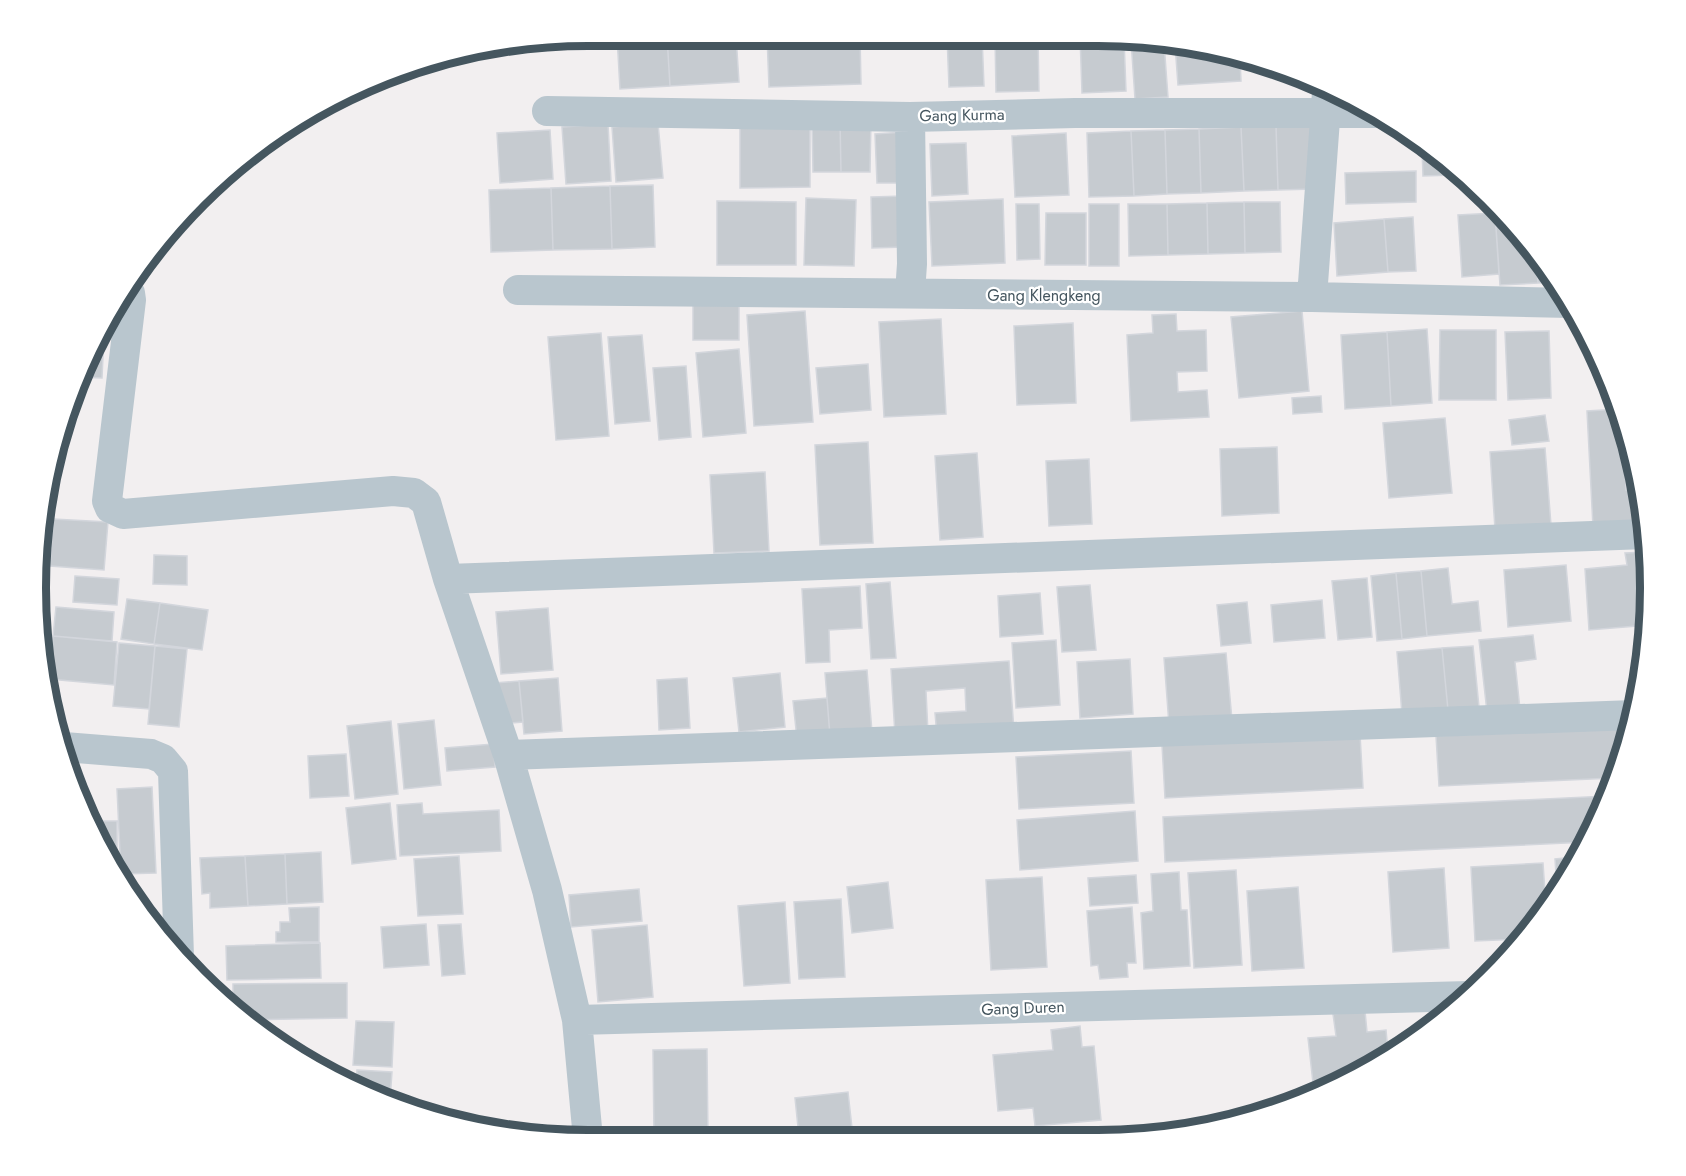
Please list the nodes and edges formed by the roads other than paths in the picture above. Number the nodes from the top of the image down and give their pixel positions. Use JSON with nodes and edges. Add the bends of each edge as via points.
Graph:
{"nodes":[{"id":1,"x":1326,"y":102,"type":"edge"},
{"id":2,"x":1343,"y":105,"type":"edge"},
{"id":3,"x":547,"y":111,"type":"dead end"},
{"id":4,"x":910,"y":117,"type":"junction"},
{"id":5,"x":518,"y":290,"type":"dead end"},
{"id":6,"x":910,"y":293,"type":"junction"},
{"id":7,"x":1312,"y":297,"type":"junction"},
{"id":8,"x":131,"y":298,"type":"edge"},
{"id":9,"x":1558,"y":303,"type":"edge"},
{"id":10,"x":1636,"y":534,"type":"edge"},
{"id":11,"x":448,"y":579,"type":"junction"},
{"id":12,"x":1624,"y":716,"type":"edge"},
{"id":13,"x":71,"y":748,"type":"edge"},
{"id":14,"x":508,"y":755,"type":"junction"},
{"id":15,"x":179,"y":942,"type":"edge"},
{"id":16,"x":1453,"y":996,"type":"edge"},
{"id":17,"x":577,"y":1020,"type":"junction"},
{"id":18,"x":587,"y":1130,"type":"edge"}],
"edges":[{"from":1,"to":2,"type":"street","name":"Gang Kurma"},
{"from":1,"to":4,"type":"street","name":"Gang Kurma"},
{"from":1,"to":7,"type":"street"},
{"from":3,"to":4,"type":"street","name":"Gang Kurma"},
{"from":4,"to":6,"type":"street"},
{"from":5,"to":6,"type":"street","name":"Gang Klengkeng"},
{"from":6,"to":7,"type":"street","name":"Gang Klengkeng"},
{"from":7,"to":9,"type":"street","name":"Gang Klengkeng"},
{"from":8,"to":11,"type":"street","via":[[107,501],[110,508],[123,514],[414,493],[426,502]]},
{"from":10,"to":11,"type":"street"},
{"from":11,"to":14,"type":"street"},
{"from":12,"to":14,"type":"street"},
{"from":13,"to":15,"type":"street","via":[[151,754],[163,759],[173,771]]},
{"from":14,"to":17,"type":"street","via":[[547,890]]},
{"from":16,"to":17,"type":"street","name":"Gang Duren"},
{"from":17,"to":18,"type":"street"}]}
